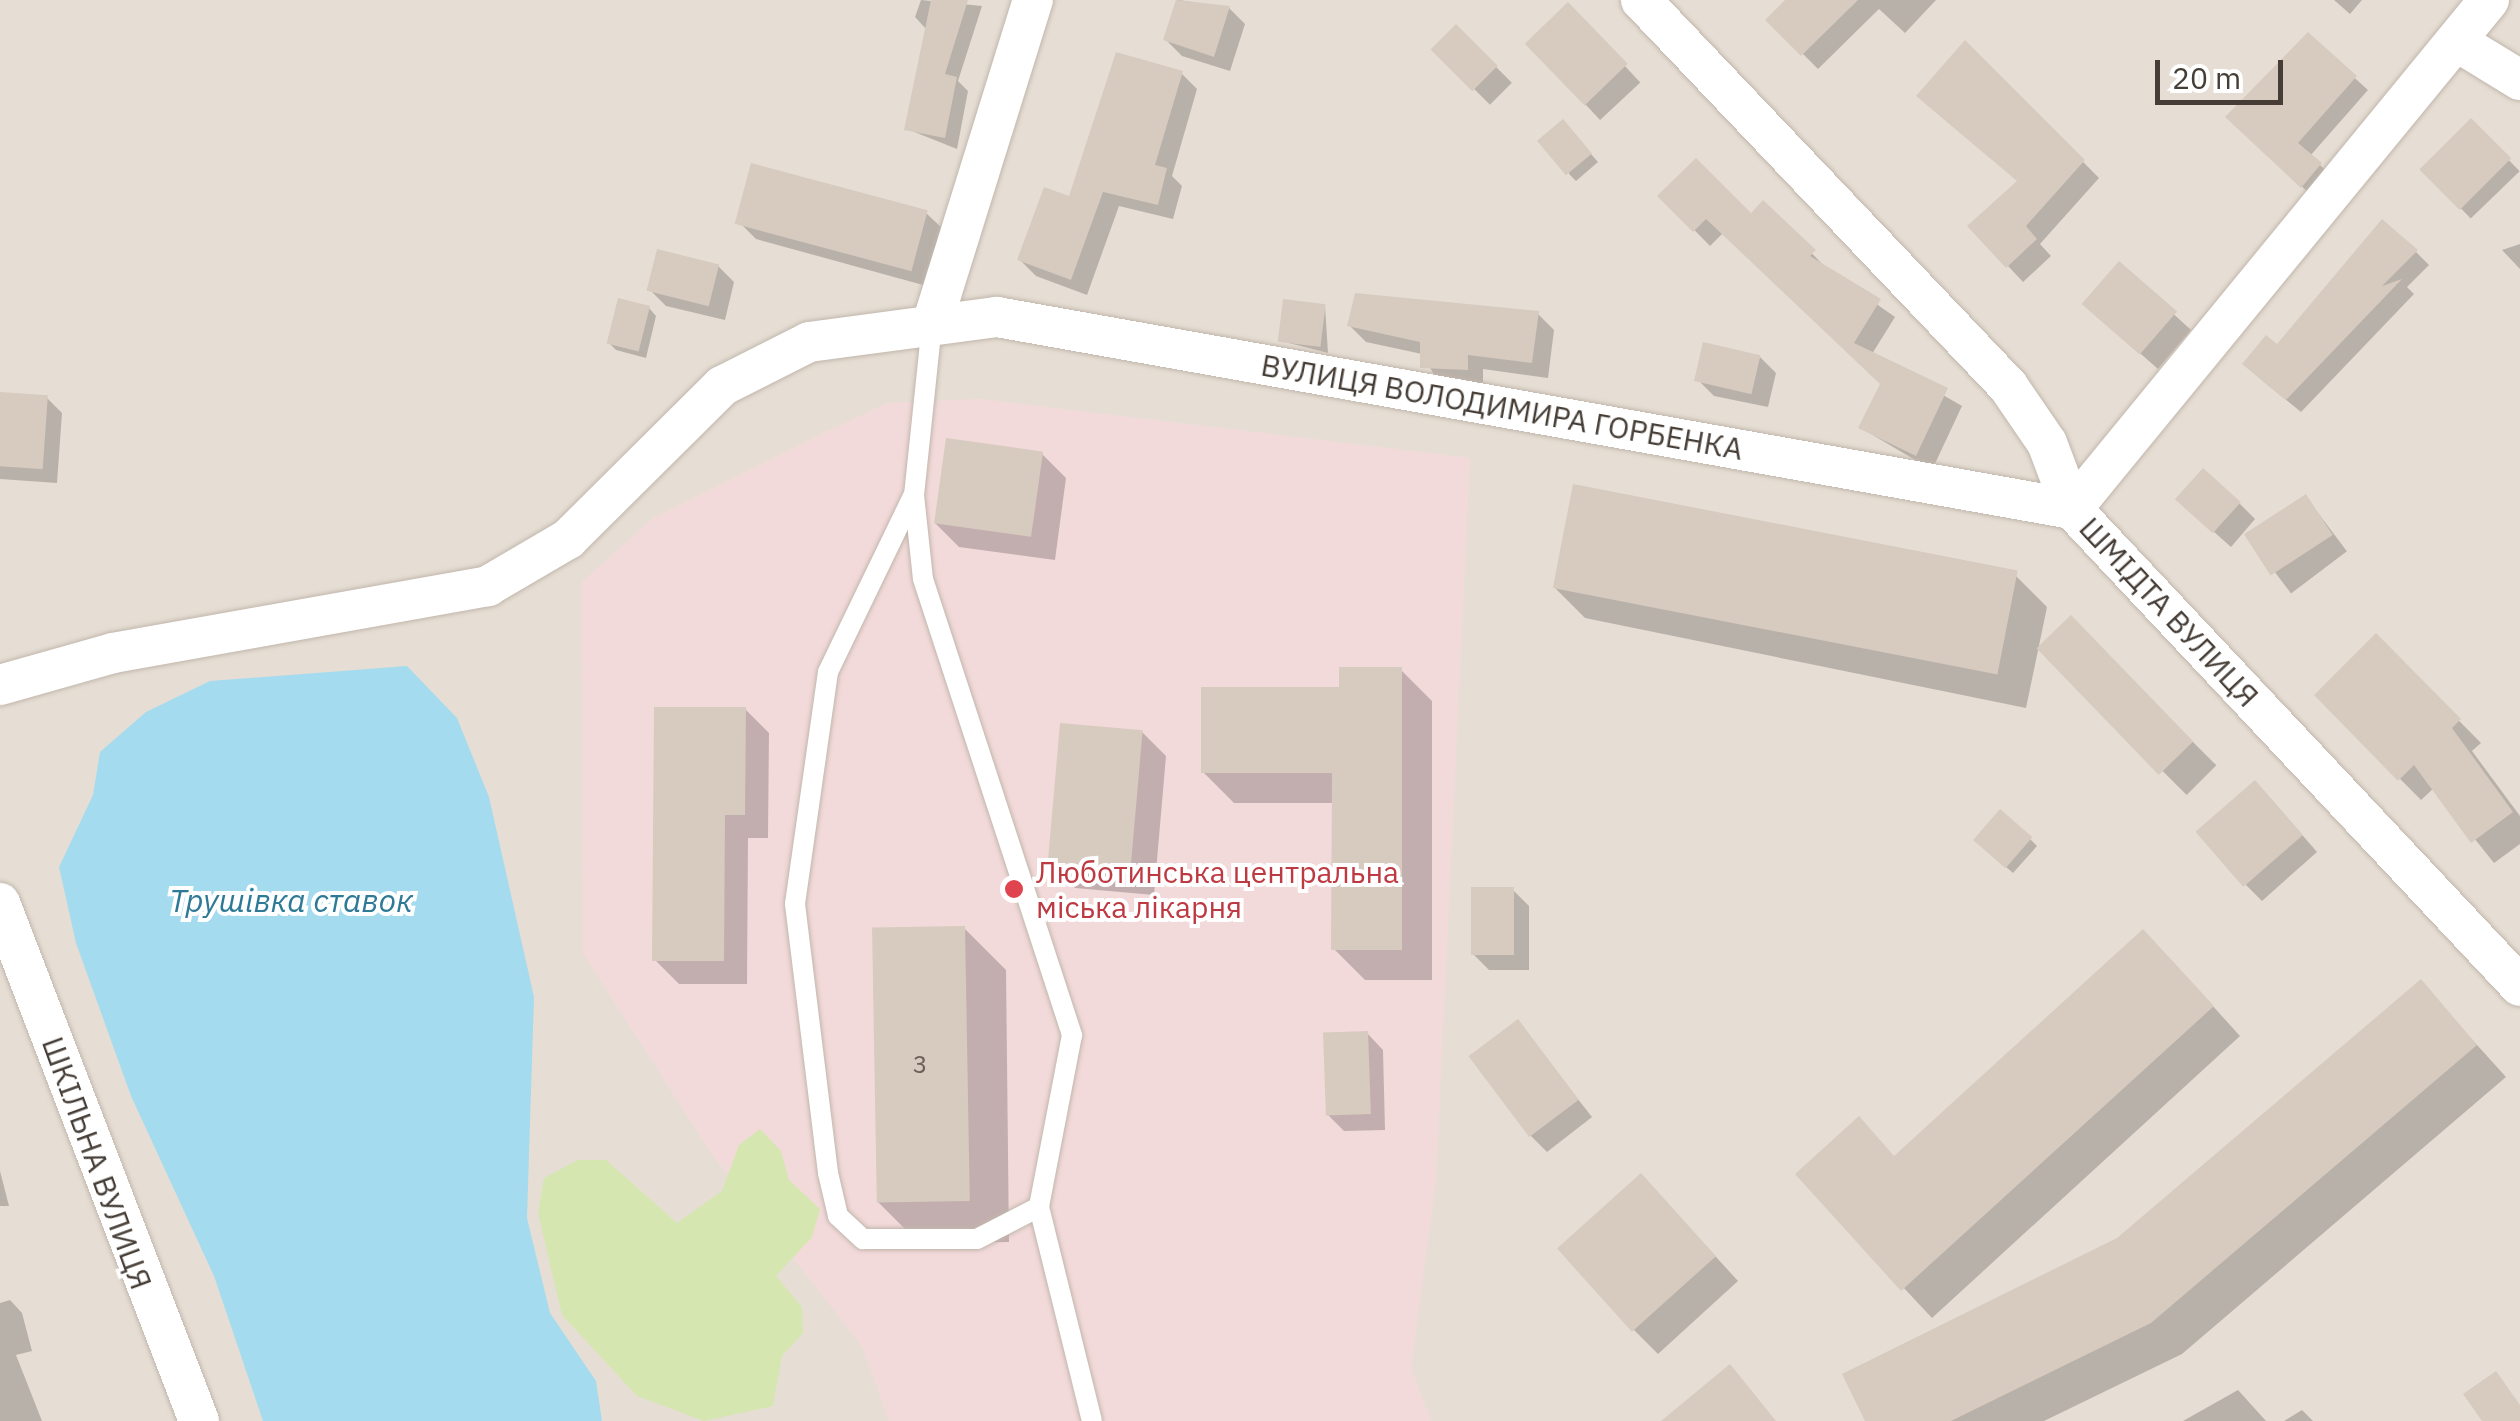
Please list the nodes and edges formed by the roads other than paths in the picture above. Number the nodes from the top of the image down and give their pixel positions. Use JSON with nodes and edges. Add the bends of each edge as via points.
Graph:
{"nodes":[{"id":1,"x":1033,"y":0,"type":"edge"},
{"id":2,"x":1641,"y":0,"type":"edge"},
{"id":3,"x":2489,"y":0,"type":"edge"},
{"id":4,"x":2456,"y":40,"type":"junction"},
{"id":5,"x":2520,"y":80,"type":"edge"},
{"id":6,"x":932,"y":324,"type":"junction"},
{"id":7,"x":914,"y":494,"type":"junction"},
{"id":8,"x":2072,"y":508,"type":"junction"},
{"id":9,"x":0,"y":685,"type":"edge"},
{"id":10,"x":0,"y":903,"type":"edge"},
{"id":11,"x":2520,"y":986,"type":"edge"},
{"id":12,"x":1039,"y":1206,"type":"junction"},
{"id":13,"x":199,"y":1421,"type":"edge"},
{"id":14,"x":1092,"y":1421,"type":"edge"}],
"edges":[{"from":1,"to":6,"type":"street"},
{"from":2,"to":8,"type":"street","name":"ШМІДТА ВУЛИЦЯ","via":[[2008,386],[2047,442]]},
{"from":3,"to":4,"type":"street"},
{"from":4,"to":5,"type":"street"},
{"from":4,"to":8,"type":"street"},
{"from":6,"to":7,"type":"lane"},
{"from":6,"to":8,"type":"street","name":"ВУЛИЦЯ ВОЛОДИМИРА ГОРБЕНКА","via":[[997,317]]},
{"from":6,"to":9,"type":"street","name":"ВУЛИЦЯ ВОЛОДИМИРА ГОРБЕНКА","via":[[809,342],[722,386],[568,539],[488,586],[112,652]]},
{"from":7,"to":12,"type":"lane","via":[[945,668],[1072,1035]]},
{"from":7,"to":12,"type":"lane","via":[[828,672],[794,904],[828,1173],[838,1216],[863,1239],[977,1240]]},
{"from":8,"to":11,"type":"street","name":"ШМІДТА ВУЛИЦЯ"},
{"from":10,"to":13,"type":"street","name":"ШКІЛЬНА ВУЛИЦЯ"},
{"from":12,"to":14,"type":"lane"}]}
